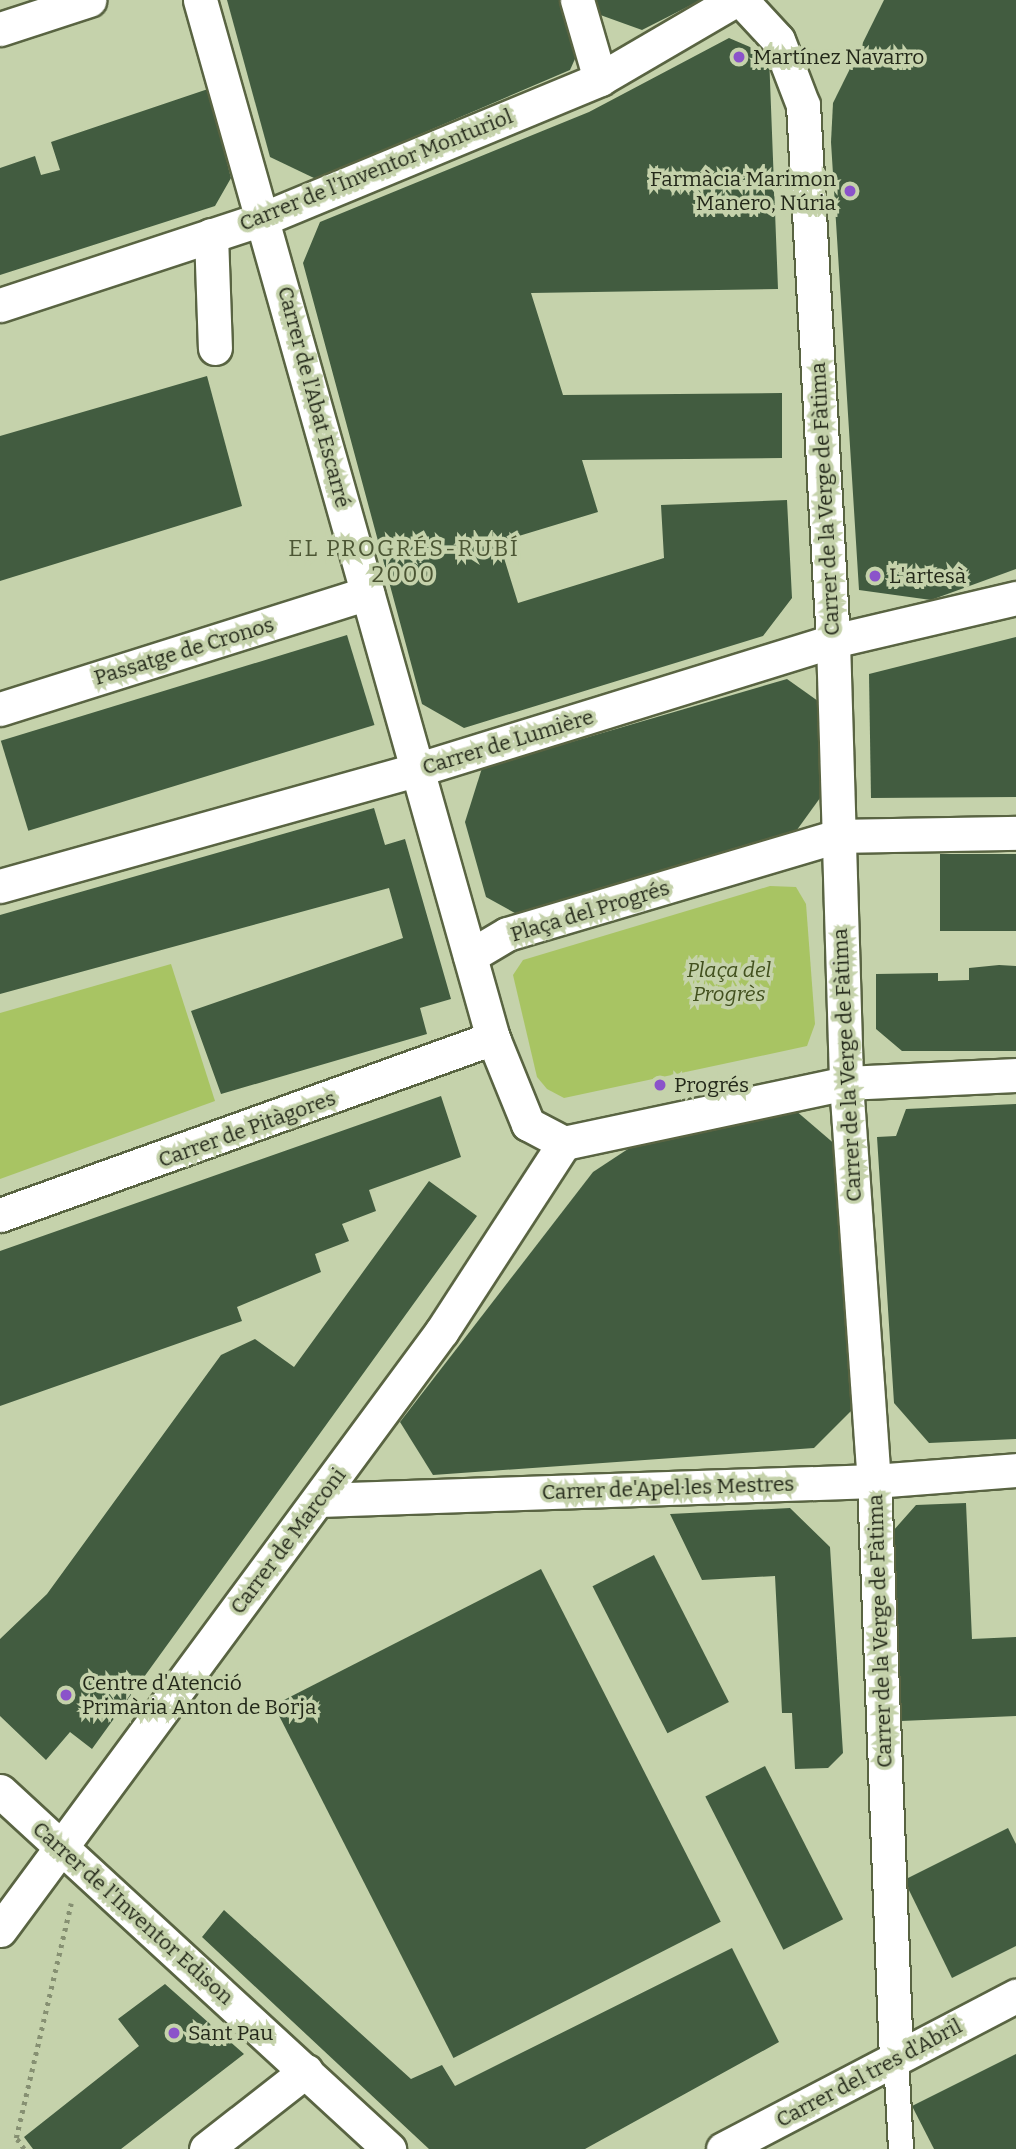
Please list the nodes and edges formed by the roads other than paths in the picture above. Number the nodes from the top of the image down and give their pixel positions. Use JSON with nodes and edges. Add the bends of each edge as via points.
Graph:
{"nodes":[{"id":1,"x":89,"y":0,"type":"edge"},
{"id":2,"x":200,"y":0,"type":"edge"},
{"id":3,"x":577,"y":0,"type":"edge"},
{"id":4,"x":735,"y":0,"type":"edge"},
{"id":5,"x":741,"y":0,"type":"edge"},
{"id":6,"x":0,"y":29,"type":"edge"},
{"id":7,"x":600,"y":79,"type":"junction"},
{"id":8,"x":265,"y":218,"type":"junction"},
{"id":9,"x":211,"y":235,"type":"junction"},
{"id":10,"x":0,"y":305,"type":"edge"},
{"id":11,"x":215,"y":348,"type":"dead end"},
{"id":12,"x":368,"y":593,"type":"junction"},
{"id":13,"x":1016,"y":598,"type":"edge"},
{"id":14,"x":832,"y":641,"type":"junction"},
{"id":15,"x":0,"y":709,"type":"edge"},
{"id":16,"x":416,"y":770,"type":"junction"},
{"id":17,"x":1016,"y":833,"type":"edge"},
{"id":18,"x":837,"y":836,"type":"junction"},
{"id":19,"x":0,"y":886,"type":"edge"},
{"id":20,"x":470,"y":956,"type":"junction"},
{"id":21,"x":493,"y":1038,"type":"junction"},
{"id":22,"x":1016,"y":1074,"type":"edge"},
{"id":23,"x":845,"y":1083,"type":"junction"},
{"id":24,"x":564,"y":1143,"type":"junction"},
{"id":25,"x":0,"y":1215,"type":"edge"},
{"id":26,"x":1016,"y":1470,"type":"edge"},
{"id":27,"x":874,"y":1482,"type":"junction"},
{"id":28,"x":319,"y":1500,"type":"junction"},
{"id":29,"x":0,"y":1791,"type":"edge"},
{"id":30,"x":58,"y":1845,"type":"junction"},
{"id":31,"x":0,"y":1930,"type":"edge"},
{"id":32,"x":1016,"y":1996,"type":"edge"},
{"id":33,"x":896,"y":2059,"type":"junction"},
{"id":34,"x":306,"y":2071,"type":"junction"},
{"id":35,"x":206,"y":2149,"type":"edge"},
{"id":36,"x":389,"y":2149,"type":"edge"},
{"id":37,"x":723,"y":2149,"type":"edge"},
{"id":38,"x":901,"y":2149,"type":"edge"}],
"edges":[{"from":1,"to":6,"type":"street"},
{"from":2,"to":8,"type":"street","name":"Carrer de l'Abat Escarré"},
{"from":3,"to":7,"type":"street"},
{"from":4,"to":7,"type":"street","name":"Carrer de l'Inventor Monturiol"},
{"from":5,"to":14,"type":"street","name":"Carrer de la Verge de Fàtima","via":[[778,40],[803,105]]},
{"from":7,"to":8,"type":"street","name":"Carrer de l'Inventor Monturiol"},
{"from":8,"to":9,"type":"street","name":"Carrer de l'Inventor Monturiol"},
{"from":8,"to":12,"type":"street","name":"Carrer de l'Abat Escarré"},
{"from":9,"to":10,"type":"street","name":"Carrer de l'Inventor Monturiol"},
{"from":9,"to":11,"type":"street"},
{"from":12,"to":15,"type":"street","name":"Passatge de Cronos"},
{"from":12,"to":16,"type":"street","name":"Carrer de l'Abat Escarré"},
{"from":13,"to":14,"type":"street","name":"Carrer de Lumière"},
{"from":14,"to":16,"type":"street","name":"Carrer de Lumière"},
{"from":14,"to":18,"type":"street","name":"Carrer de la Verge de Fàtima"},
{"from":16,"to":19,"type":"street","name":"Carrer de Lumière"},
{"from":16,"to":20,"type":"street","name":"Carrer de l'Abat Escarré"},
{"from":17,"to":18,"type":"street","name":"Plaça del Progrés"},
{"from":18,"to":20,"type":"street","name":"Plaça del Progrés","via":[[507,934]]},
{"from":18,"to":23,"type":"street","name":"Carrer de la Verge de Fàtima"},
{"from":20,"to":21,"type":"street"},
{"from":21,"to":24,"type":"street","via":[[528,1124]]},
{"from":21,"to":25,"type":"street","name":"Carrer de Pitàgores"},
{"from":22,"to":23,"type":"street"},
{"from":23,"to":24,"type":"street"},
{"from":23,"to":27,"type":"street","name":"Carrer de la Verge de Fàtima"},
{"from":24,"to":28,"type":"street","name":"Carrer de Marconi","via":[[442,1331]]},
{"from":26,"to":27,"type":"street","name":"Carrer de'Apel·les Mestres"},
{"from":27,"to":28,"type":"street","name":"Carrer de'Apel·les Mestres"},
{"from":27,"to":33,"type":"street","name":"Carrer de la Verge de Fàtima"},
{"from":28,"to":30,"type":"street","name":"Carrer de Marconi"},
{"from":29,"to":30,"type":"street","name":"Carrer de l'Inventor Edison"},
{"from":30,"to":31,"type":"street","name":"Carrer de Marconi"},
{"from":30,"to":34,"type":"street","name":"Carrer de l'Inventor Edison"},
{"from":32,"to":33,"type":"street","name":"Carrer del tres d'Abril"},
{"from":33,"to":37,"type":"street","name":"Carrer del tres d'Abril"},
{"from":33,"to":38,"type":"street","name":"Carrer de la Verge de Fàtima"},
{"from":34,"to":35,"type":"street"},
{"from":34,"to":36,"type":"street","name":"Carrer de l'Inventor Edison"}]}
